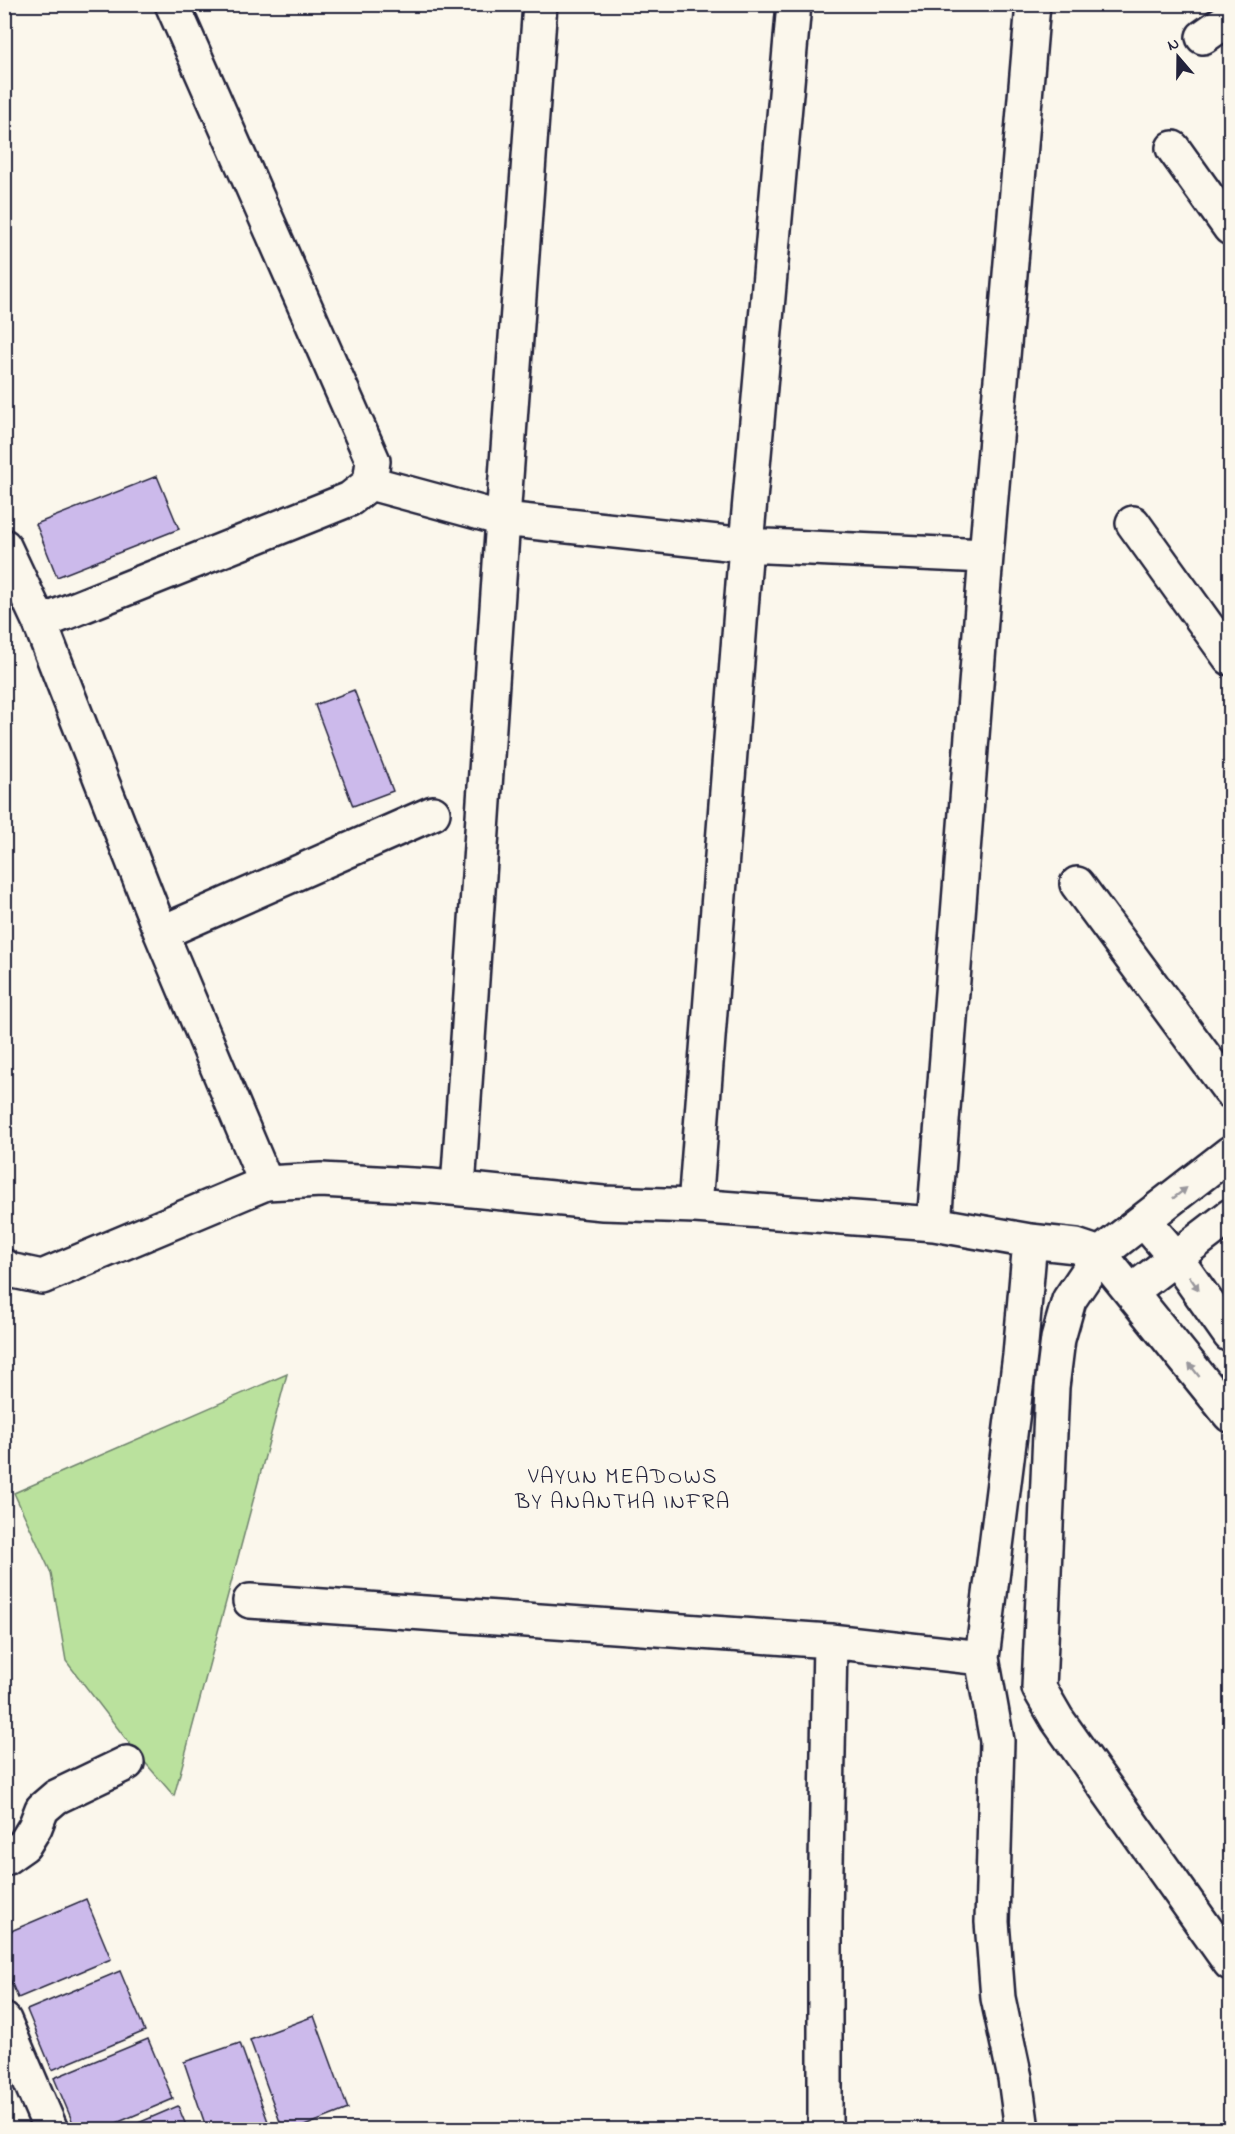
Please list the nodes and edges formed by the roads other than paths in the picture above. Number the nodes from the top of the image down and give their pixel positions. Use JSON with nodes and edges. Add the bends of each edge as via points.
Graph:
{"nodes":[{"id":1,"x":172,"y":4,"type":"edge"},
{"id":2,"x":540,"y":4,"type":"edge"},
{"id":3,"x":794,"y":4,"type":"edge"},
{"id":4,"x":1033,"y":4,"type":"edge"},
{"id":5,"x":1230,"y":18,"type":"edge"},
{"id":6,"x":1203,"y":38,"type":"dead end"},
{"id":7,"x":1173,"y":148,"type":"dead end"},
{"id":8,"x":1230,"y":228,"type":"edge"},
{"id":9,"x":370,"y":483,"type":"junction"},
{"id":10,"x":503,"y":519,"type":"junction"},
{"id":11,"x":1133,"y":523,"type":"dead end"},
{"id":12,"x":746,"y":544,"type":"junction"},
{"id":13,"x":4,"y":546,"type":"edge"},
{"id":14,"x":986,"y":556,"type":"junction"},
{"id":15,"x":40,"y":623,"type":"junction"},
{"id":16,"x":1230,"y":658,"type":"edge"},
{"id":17,"x":433,"y":813,"type":"dead end"},
{"id":18,"x":1077,"y":884,"type":"dead end"},
{"id":19,"x":161,"y":933,"type":"junction"},
{"id":20,"x":1230,"y":1091,"type":"edge"},
{"id":21,"x":1230,"y":1153,"type":"edge"},
{"id":22,"x":266,"y":1183,"type":"junction"},
{"id":23,"x":458,"y":1188,"type":"junction"},
{"id":24,"x":695,"y":1206,"type":"junction"},
{"id":25,"x":1230,"y":1216,"type":"edge"},
{"id":26,"x":1144,"y":1221,"type":"junction"},
{"id":27,"x":934,"y":1224,"type":"junction"},
{"id":28,"x":1030,"y":1241,"type":"junction"},
{"id":29,"x":1100,"y":1254,"type":"junction"},
{"id":30,"x":1175,"y":1257,"type":"junction"},
{"id":31,"x":4,"y":1266,"type":"edge"},
{"id":32,"x":1132,"y":1291,"type":"junction"},
{"id":33,"x":1230,"y":1335,"type":"edge"},
{"id":34,"x":1230,"y":1415,"type":"edge"},
{"id":35,"x":250,"y":1601,"type":"dead end"},
{"id":36,"x":830,"y":1641,"type":"junction"},
{"id":37,"x":982,"y":1658,"type":"junction"},
{"id":38,"x":127,"y":1763,"type":"dead end"},
{"id":39,"x":4,"y":1859,"type":"edge"},
{"id":40,"x":1230,"y":1963,"type":"edge"},
{"id":41,"x":4,"y":2020,"type":"edge"},
{"id":42,"x":51,"y":2130,"type":"edge"},
{"id":43,"x":825,"y":2130,"type":"edge"},
{"id":44,"x":1022,"y":2130,"type":"edge"}],
"edges":[{"from":1,"to":9,"type":"street","via":[[374,461]]},
{"from":2,"to":10,"type":"street"},
{"from":3,"to":12,"type":"street"},
{"from":4,"to":14,"type":"street"},
{"from":5,"to":6,"type":"street"},
{"from":7,"to":8,"type":"street"},
{"from":9,"to":10,"type":"street"},
{"from":9,"to":15,"type":"street","via":[[350,498]]},
{"from":10,"to":12,"type":"street"},
{"from":10,"to":23,"type":"street"},
{"from":11,"to":16,"type":"street"},
{"from":12,"to":14,"type":"street"},
{"from":12,"to":24,"type":"street"},
{"from":13,"to":15,"type":"street"},
{"from":14,"to":27,"type":"street"},
{"from":15,"to":19,"type":"street"},
{"from":17,"to":19,"type":"street"},
{"from":18,"to":20,"type":"street"},
{"from":19,"to":22,"type":"street"},
{"from":26,"to":21,"type":"street","one_way":true},
{"from":22,"to":23,"type":"street","via":[[321,1180]]},
{"from":22,"to":31,"type":"street","via":[[42,1277]]},
{"from":23,"to":24,"type":"street","via":[[603,1203]]},
{"from":24,"to":27,"type":"street"},
{"from":25,"to":30,"type":"street"},
{"from":26,"to":29,"type":"street"},
{"from":26,"to":30,"type":"street"},
{"from":27,"to":28,"type":"street"},
{"from":28,"to":29,"type":"street","via":[[1076,1246]]},
{"from":28,"to":37,"type":"street"},
{"from":29,"to":32,"type":"street"},
{"from":29,"to":40,"type":"street","via":[[1069,1300],[1058,1339],[1052,1387],[1039,1688]]},
{"from":30,"to":32,"type":"street"},
{"from":30,"to":33,"type":"street","one_way":true},
{"from":34,"to":32,"type":"street","one_way":true},
{"from":35,"to":36,"type":"street"},
{"from":36,"to":37,"type":"street"},
{"from":36,"to":43,"type":"street"},
{"from":37,"to":44,"type":"street","via":[[997,1741],[992,1922],[998,1998],[1016,2078]]},
{"from":38,"to":39,"type":"street","via":[[56,1797],[42,1809],[24,1845]]},
{"from":41,"to":42,"type":"street"}]}
